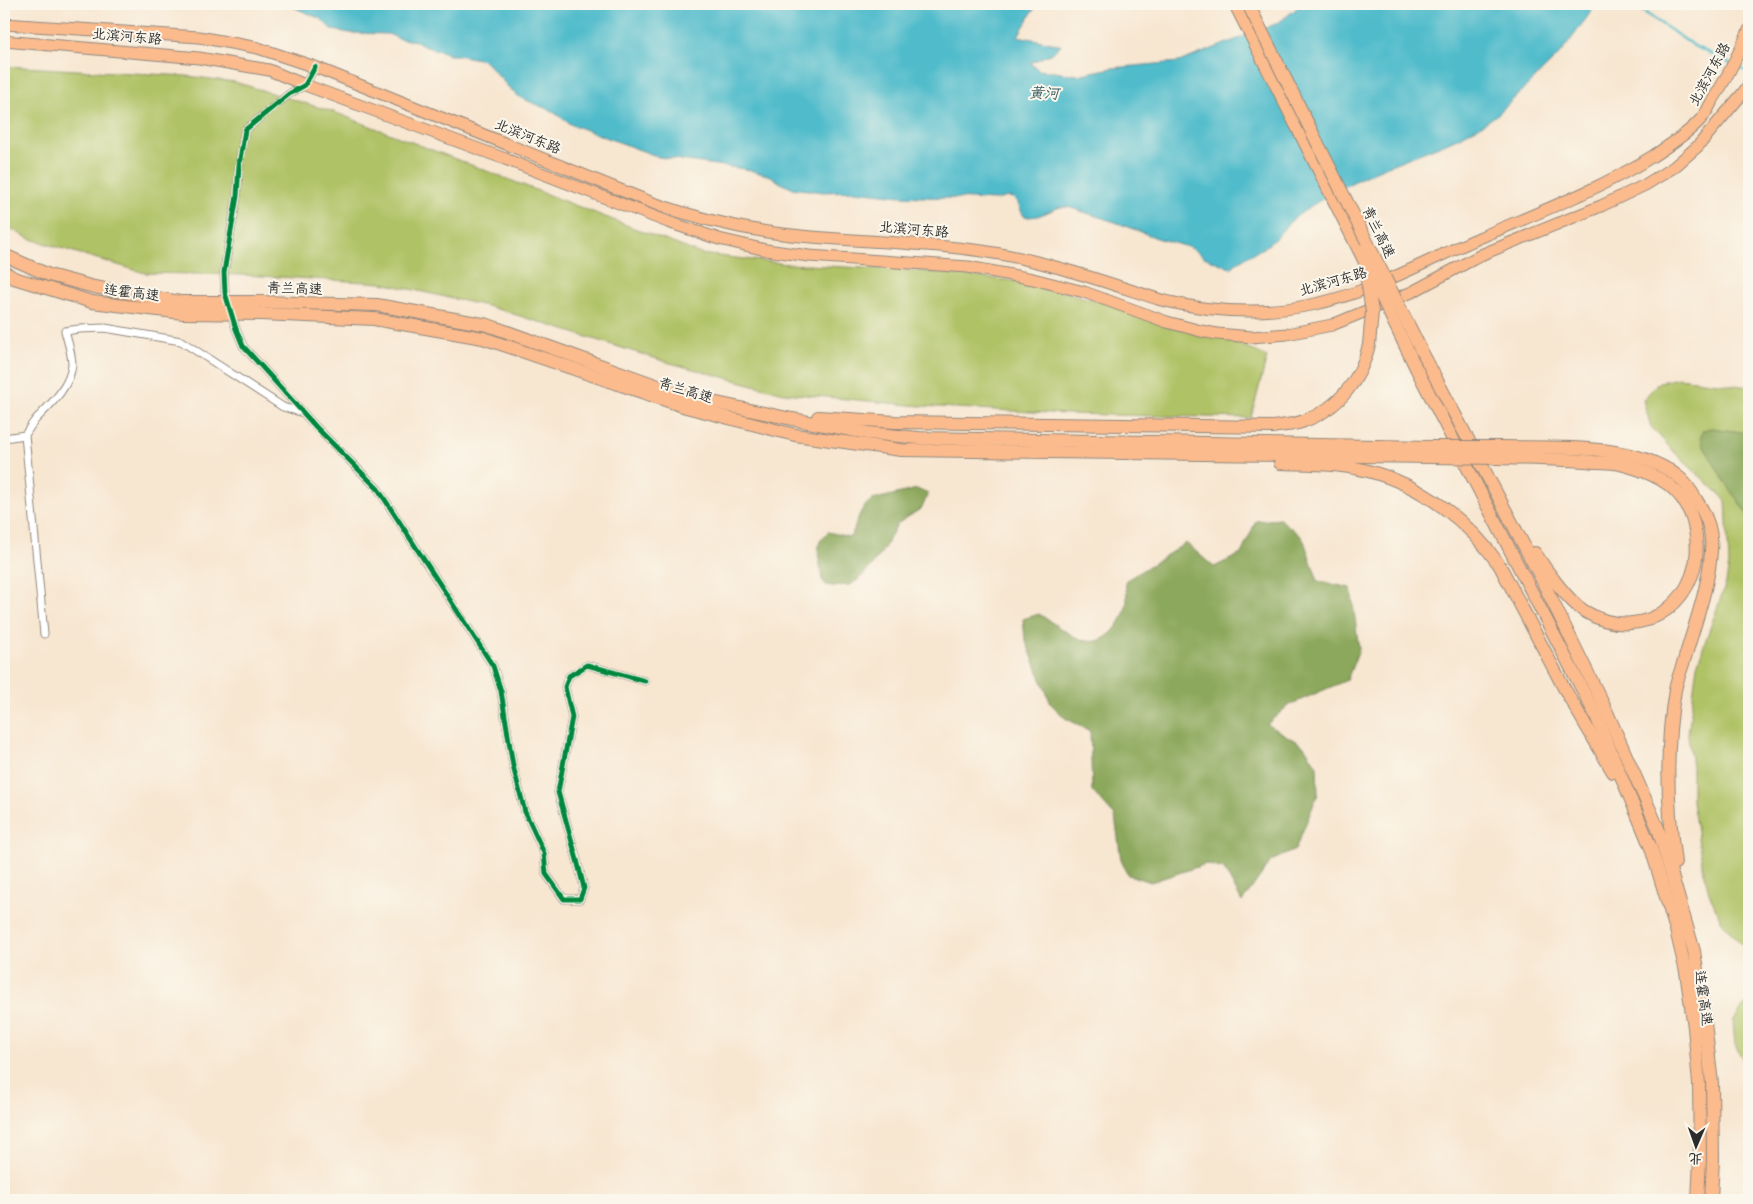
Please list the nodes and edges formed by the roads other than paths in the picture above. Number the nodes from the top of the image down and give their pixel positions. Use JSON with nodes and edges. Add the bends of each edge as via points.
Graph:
{"nodes":[{"id":1,"x":1235,"y":4,"type":"edge"},
{"id":2,"x":1248,"y":4,"type":"edge"},
{"id":3,"x":4,"y":24,"type":"edge"},
{"id":4,"x":1749,"y":30,"type":"edge"},
{"id":5,"x":4,"y":41,"type":"edge"},
{"id":6,"x":315,"y":67,"type":"junction"},
{"id":7,"x":1749,"y":84,"type":"edge"},
{"id":8,"x":305,"y":85,"type":"junction"},
{"id":9,"x":1359,"y":250,"type":"junction"},
{"id":10,"x":4,"y":255,"type":"edge"},
{"id":11,"x":4,"y":272,"type":"edge"},
{"id":12,"x":181,"y":308,"type":"junction"},
{"id":13,"x":260,"y":308,"type":"junction"},
{"id":14,"x":764,"y":413,"type":"junction"},
{"id":15,"x":304,"y":414,"type":"junction"},
{"id":16,"x":25,"y":435,"type":"junction"},
{"id":17,"x":4,"y":438,"type":"edge"},
{"id":18,"x":1431,"y":452,"type":"junction"},
{"id":19,"x":1499,"y":452,"type":"junction"},
{"id":20,"x":1110,"y":453,"type":"junction"},
{"id":21,"x":1484,"y":473,"type":"junction"},
{"id":22,"x":44,"y":634,"type":"dead end"},
{"id":23,"x":644,"y":681,"type":"dead end"},
{"id":24,"x":1635,"y":807,"type":"junction"},
{"id":25,"x":1680,"y":903,"type":"junction"},
{"id":26,"x":1698,"y":1200,"type":"edge"},
{"id":27,"x":1711,"y":1200,"type":"edge"}],
"edges":[{"from":1,"to":9,"type":"highway","name":"青兰高速"},
{"from":2,"to":21,"type":"highway","name":"青兰高速","bridge":true},
{"from":3,"to":6,"type":"main road","name":"北滨河东路","via":[[199,37],[258,48]]},
{"from":4,"to":6,"type":"main road","name":"北滨河东路","via":[[1701,120],[1671,145],[1632,169],[1390,280],[1328,301],[1251,311],[1215,310],[1161,300],[1052,265],[1006,255],[776,233],[700,218],[653,203]]},
{"from":5,"to":8,"type":"main road","name":"北滨河东路","via":[[199,58],[268,70]]},
{"from":6,"to":8,"type":"street"},
{"from":7,"to":8,"type":"main road","name":"北滨河东路","via":[[1698,146],[1674,167],[1645,185],[1483,254],[1412,292],[1332,325],[1287,334],[1252,336],[1200,331],[1084,292],[968,267],[809,256],[719,239]]},
{"from":8,"to":15,"type":"street","via":[[245,130],[224,272],[224,293],[243,346]]},
{"from":9,"to":14,"type":"highway","bridge":true,"via":[[1372,312],[1369,345],[1360,372],[1348,391],[1324,412],[1303,422],[1273,427],[895,422]]},
{"from":9,"to":24,"type":"highway","bridge":true,"via":[[1416,368],[1596,716]]},
{"from":10,"to":12,"type":"highway","name":"连霍高速","via":[[49,275]]},
{"from":11,"to":12,"type":"highway","name":"连霍高速","via":[[92,302]]},
{"from":12,"to":13,"type":"highway","name":"连霍高速","bridge":true},
{"from":13,"to":14,"type":"highway","name":"青兰高速","via":[[377,305],[488,325],[689,397]]},
{"from":13,"to":20,"type":"highway","name":"青兰高速","via":[[374,319],[483,338],[686,407],[795,435],[901,450]]},
{"from":14,"to":18,"type":"highway","via":[[868,433],[919,438]]},
{"from":15,"to":16,"type":"street","via":[[283,407],[181,341],[104,328],[80,329],[65,331],[72,367],[65,384]]},
{"from":15,"to":23,"type":"street","via":[[378,489],[493,666],[525,812],[544,853],[546,874],[564,899],[580,899],[584,888],[558,792],[572,718],[565,687],[569,676],[587,665]]},
{"from":16,"to":17,"type":"street"},
{"from":16,"to":22,"type":"street"},
{"from":18,"to":19,"type":"highway","bridge":true},
{"from":18,"to":20,"type":"highway"},
{"from":19,"to":21,"type":"highway","via":[[1623,464],[1668,484],[1684,500],[1692,517],[1698,546],[1696,562],[1685,591],[1674,605],[1658,616],[1636,622],[1598,619],[1582,610],[1540,560]]},
{"from":19,"to":25,"type":"highway","via":[[1582,448],[1627,454],[1653,462],[1676,475],[1704,511],[1712,551],[1676,688],[1668,747],[1673,852]]},
{"from":20,"to":24,"type":"highway","via":[[1368,470],[1399,481],[1433,500],[1467,526],[1500,566],[1564,688]]},
{"from":21,"to":25,"type":"highway","via":[[1540,576],[1606,710],[1658,828]]},
{"from":24,"to":26,"type":"highway","name":"连霍高速","via":[[1651,848],[1686,972],[1699,1084]]},
{"from":25,"to":27,"type":"highway","name":"连霍高速","via":[[1694,951],[1712,1083]]}]}
